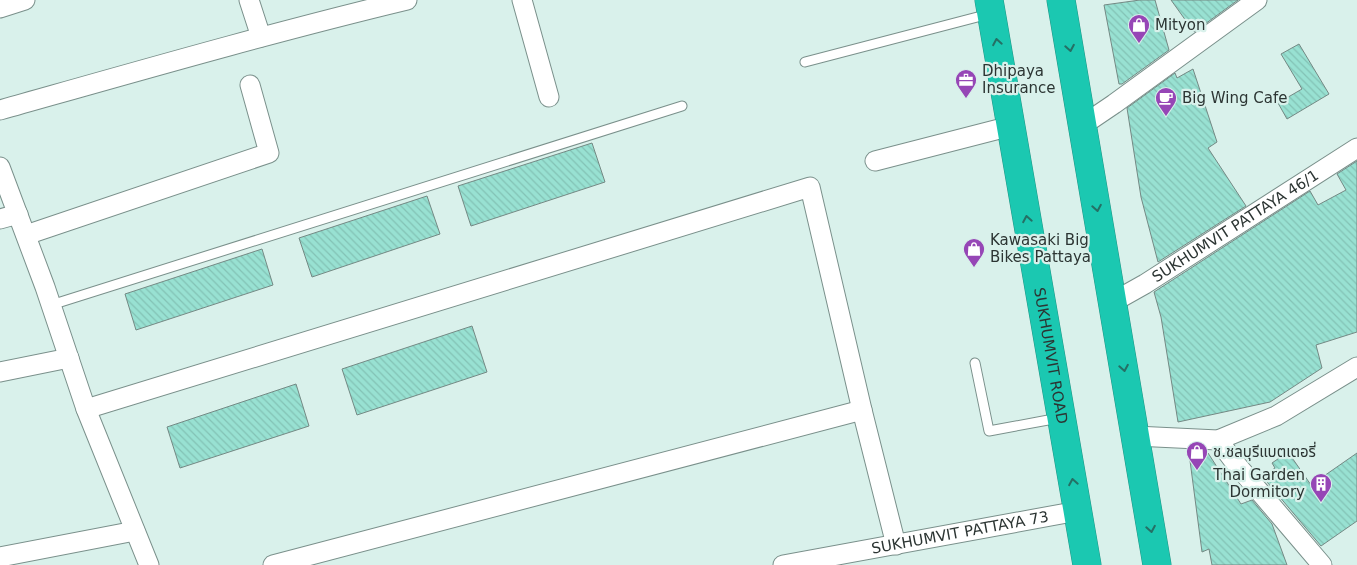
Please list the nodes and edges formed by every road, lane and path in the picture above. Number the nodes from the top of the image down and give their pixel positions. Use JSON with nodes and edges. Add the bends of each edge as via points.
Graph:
{"nodes":[{"id":1,"x":25,"y":0,"type":"edge"},
{"id":2,"x":249,"y":0,"type":"edge"},
{"id":3,"x":407,"y":0,"type":"edge"},
{"id":4,"x":522,"y":0,"type":"edge"},
{"id":5,"x":1061,"y":0,"type":"edge"},
{"id":6,"x":1257,"y":0,"type":"edge"},
{"id":7,"x":343,"y":7,"type":"edge"},
{"id":8,"x":991,"y":7,"type":"edge"},
{"id":9,"x":0,"y":8,"type":"edge"},
{"id":10,"x":261,"y":37,"type":"junction"},
{"id":11,"x":805,"y":62,"type":"dead end"},
{"id":12,"x":250,"y":86,"type":"dead end"},
{"id":13,"x":549,"y":97,"type":"dead end"},
{"id":14,"x":682,"y":106,"type":"dead end"},
{"id":15,"x":0,"y":110,"type":"edge"},
{"id":16,"x":1083,"y":125,"type":"junction"},
{"id":17,"x":1011,"y":126,"type":"junction"},
{"id":18,"x":1357,"y":148,"type":"edge"},
{"id":19,"x":875,"y":161,"type":"dead end"},
{"id":20,"x":0,"y":167,"type":"edge"},
{"id":21,"x":9,"y":217,"type":"edge"},
{"id":22,"x":26,"y":235,"type":"junction"},
{"id":23,"x":1113,"y":302,"type":"junction"},
{"id":24,"x":51,"y":305,"type":"junction"},
{"id":25,"x":69,"y":358,"type":"junction"},
{"id":26,"x":974,"y":363,"type":"dead end"},
{"id":27,"x":1357,"y":367,"type":"edge"},
{"id":28,"x":0,"y":372,"type":"edge"},
{"id":29,"x":86,"y":409,"type":"junction"},
{"id":30,"x":862,"y":410,"type":"junction"},
{"id":31,"x":1062,"y":417,"type":"junction"},
{"id":32,"x":1136,"y":436,"type":"junction"},
{"id":33,"x":1218,"y":440,"type":"junction"},
{"id":34,"x":1078,"y":511,"type":"junction"},
{"id":35,"x":135,"y":531,"type":"junction"},
{"id":36,"x":896,"y":545,"type":"junction"},
{"id":37,"x":0,"y":557,"type":"edge"},
{"id":38,"x":149,"y":565,"type":"edge"},
{"id":39,"x":273,"y":565,"type":"edge"},
{"id":40,"x":783,"y":565,"type":"edge"},
{"id":41,"x":1087,"y":565,"type":"edge"},
{"id":42,"x":1157,"y":565,"type":"edge"},
{"id":43,"x":1322,"y":565,"type":"edge"}],
"edges":[{"from":1,"to":9,"type":"street"},
{"from":2,"to":10,"type":"street"},
{"from":3,"to":7,"type":"street"},
{"from":4,"to":13,"type":"street"},
{"from":5,"to":16,"type":"highway","one_way":true},
{"from":6,"to":16,"type":"street"},
{"from":7,"to":10,"type":"street"},
{"from":8,"to":11,"type":"lane"},
{"from":17,"to":8,"type":"highway","name":"SUKHUMVIT ROAD","one_way":true},
{"from":10,"to":15,"type":"street"},
{"from":12,"to":22,"type":"street","via":[[269,153]]},
{"from":14,"to":24,"type":"lane"},
{"from":16,"to":23,"type":"highway","one_way":true},
{"from":17,"to":19,"type":"street"},
{"from":31,"to":17,"type":"highway","name":"SUKHUMVIT ROAD","one_way":true},
{"from":18,"to":23,"type":"street","name":"SUKHUMVIT PATTAYA 46/1"},
{"from":20,"to":21,"type":"street"},
{"from":21,"to":22,"type":"street"},
{"from":22,"to":24,"type":"street"},
{"from":23,"to":32,"type":"highway","one_way":true},
{"from":24,"to":25,"type":"street"},
{"from":25,"to":28,"type":"street"},
{"from":25,"to":29,"type":"street"},
{"from":26,"to":31,"type":"lane","via":[[989,430]]},
{"from":27,"to":33,"type":"street","via":[[1276,416]]},
{"from":29,"to":30,"type":"street","via":[[810,187]]},
{"from":29,"to":35,"type":"street"},
{"from":30,"to":36,"type":"street"},
{"from":30,"to":39,"type":"street"},
{"from":34,"to":31,"type":"highway","name":"SUKHUMVIT ROAD","one_way":true},
{"from":32,"to":33,"type":"street"},
{"from":32,"to":42,"type":"highway","one_way":true},
{"from":33,"to":43,"type":"street"},
{"from":34,"to":36,"type":"street","name":"SUKHUMVIT PATTAYA 73"},
{"from":34,"to":41,"type":"highway","name":"SUKHUMVIT ROAD"},
{"from":35,"to":37,"type":"street"},
{"from":35,"to":38,"type":"street"},
{"from":36,"to":40,"type":"street","name":"SUKHUMVIT PATTAYA 73"}]}
